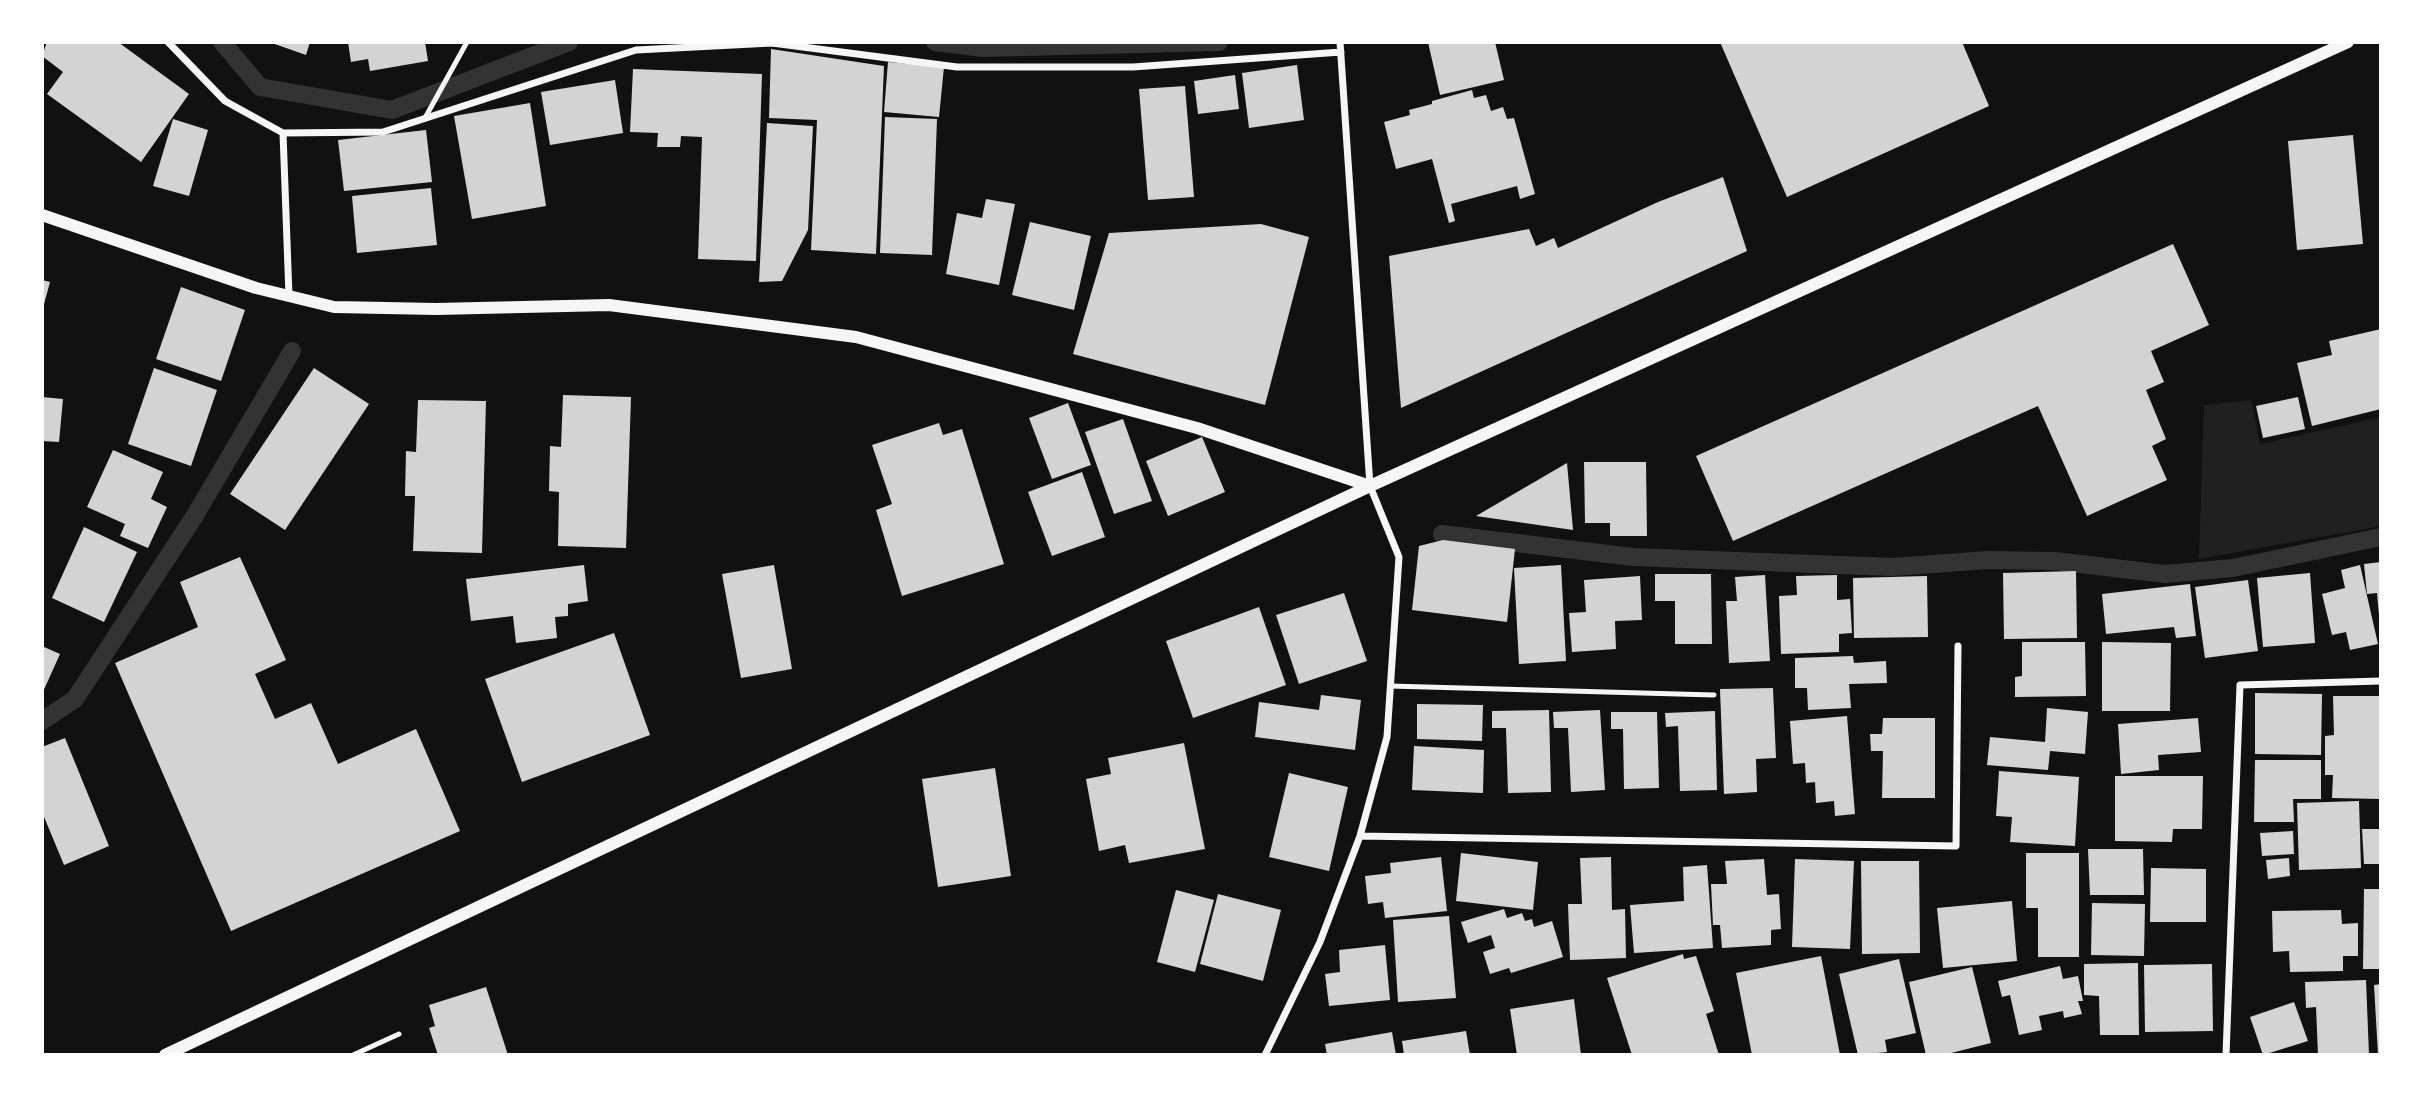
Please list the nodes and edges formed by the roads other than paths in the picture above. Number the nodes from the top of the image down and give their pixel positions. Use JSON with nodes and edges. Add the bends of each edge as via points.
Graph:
{"nodes":[{"id":1,"x":168,"y":42,"type":"edge"},
{"id":2,"x":1340,"y":42,"type":"edge"},
{"id":3,"x":2348,"y":42,"type":"edge"},
{"id":4,"x":467,"y":44,"type":"edge"},
{"id":5,"x":1341,"y":52,"type":"junction"},
{"id":6,"x":425,"y":118,"type":"junction"},
{"id":7,"x":283,"y":132,"type":"junction"},
{"id":8,"x":42,"y":215,"type":"edge"},
{"id":9,"x":289,"y":296,"type":"junction"},
{"id":10,"x":1370,"y":486,"type":"junction"},
{"id":11,"x":1958,"y":646,"type":"dead end"},
{"id":12,"x":2381,"y":681,"type":"edge"},
{"id":13,"x":1390,"y":686,"type":"junction"},
{"id":14,"x":1714,"y":695,"type":"dead end"},
{"id":15,"x":1360,"y":836,"type":"junction"},
{"id":16,"x":399,"y":1034,"type":"dead end"},
{"id":17,"x":165,"y":1055,"type":"edge"},
{"id":18,"x":353,"y":1055,"type":"edge"},
{"id":19,"x":1265,"y":1055,"type":"edge"},
{"id":20,"x":2226,"y":1055,"type":"edge"}],
"edges":[{"from":1,"to":7,"type":"street","via":[[225,101]]},
{"from":2,"to":5,"type":"street"},
{"from":3,"to":10,"type":"street"},
{"from":4,"to":6,"type":"lane"},
{"from":5,"to":6,"type":"street","via":[[1133,67],[957,67],[772,43],[636,50]]},
{"from":5,"to":10,"type":"street"},
{"from":6,"to":7,"type":"street","via":[[383,132]]},
{"from":7,"to":9,"type":"street"},
{"from":8,"to":9,"type":"street"},
{"from":9,"to":10,"type":"street","via":[[334,307],[609,305],[856,337],[1197,428]]},
{"from":10,"to":13,"type":"street","via":[[1399,557]]},
{"from":10,"to":17,"type":"street"},
{"from":11,"to":15,"type":"street","via":[[1956,846]]},
{"from":12,"to":20,"type":"street","via":[[2240,685]]},
{"from":13,"to":14,"type":"lane"},
{"from":13,"to":15,"type":"street","via":[[1387,737]]},
{"from":15,"to":19,"type":"street","via":[[1320,942]]},
{"from":16,"to":18,"type":"lane"}]}
